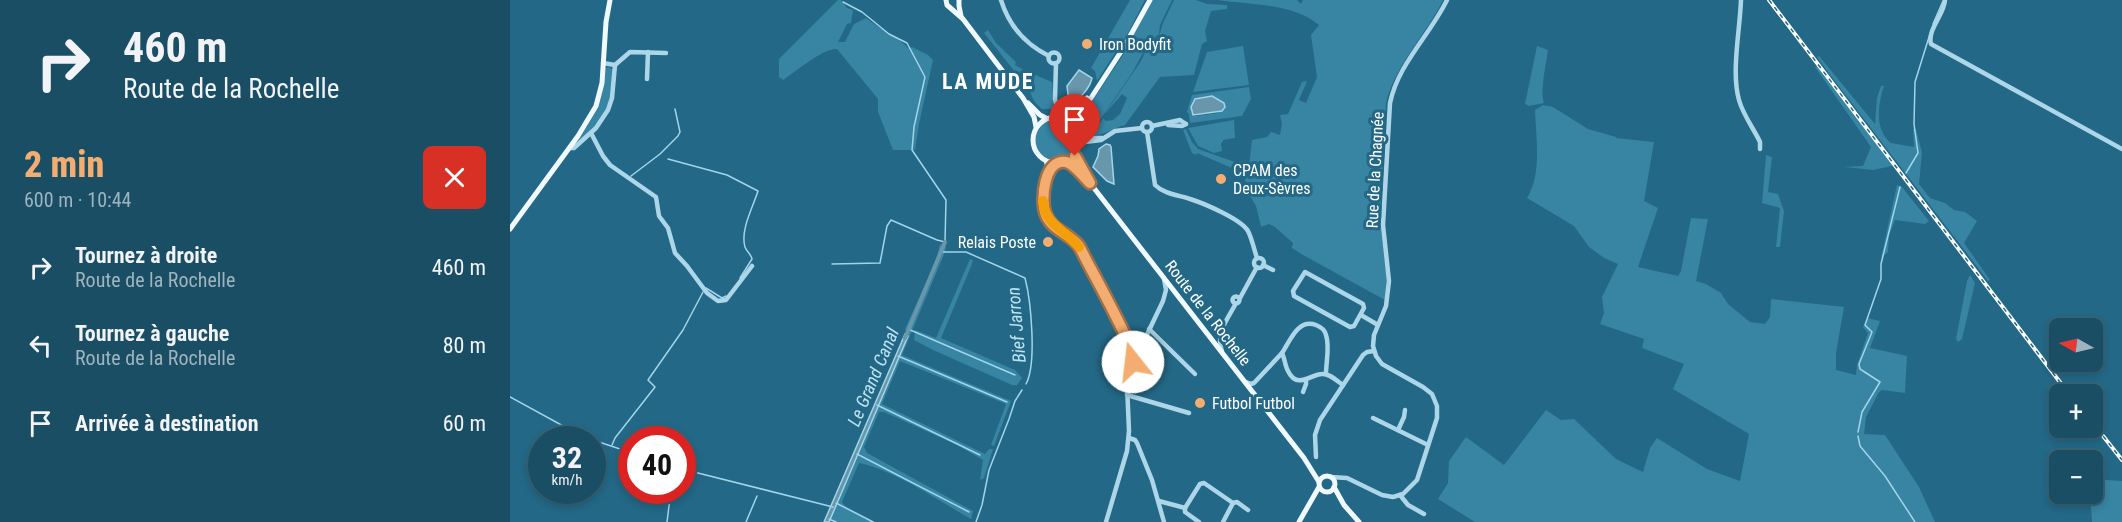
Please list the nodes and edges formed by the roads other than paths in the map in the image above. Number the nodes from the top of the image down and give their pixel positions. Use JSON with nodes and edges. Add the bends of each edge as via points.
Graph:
{"nodes":[{"id":1,"x":610,"y":0,"type":"edge"},
{"id":2,"x":946,"y":0,"type":"edge"},
{"id":3,"x":1001,"y":0,"type":"edge"},
{"id":4,"x":1149,"y":0,"type":"edge"},
{"id":5,"x":1447,"y":0,"type":"edge"},
{"id":6,"x":1741,"y":0,"type":"edge"},
{"id":7,"x":1946,"y":0,"type":"edge"},
{"id":8,"x":960,"y":2,"type":"edge"},
{"id":9,"x":952,"y":8,"type":"junction"},
{"id":10,"x":963,"y":19,"type":"junction"},
{"id":11,"x":648,"y":52,"type":"junction"},
{"id":12,"x":666,"y":53,"type":"dead end"},
{"id":13,"x":1049,"y":56,"type":"junction"},
{"id":14,"x":603,"y":63,"type":"junction"},
{"id":15,"x":1056,"y":63,"type":"junction"},
{"id":16,"x":615,"y":65,"type":"junction"},
{"id":17,"x":647,"y":79,"type":"dead end"},
{"id":18,"x":1023,"y":98,"type":"junction"},
{"id":19,"x":1062,"y":117,"type":"junction"},
{"id":20,"x":1047,"y":118,"type":"junction"},
{"id":21,"x":1165,"y":124,"type":"dead end"},
{"id":22,"x":1075,"y":126,"type":"junction"},
{"id":23,"x":1152,"y":126,"type":"junction"},
{"id":24,"x":1036,"y":127,"type":"junction"},
{"id":25,"x":1142,"y":128,"type":"junction"},
{"id":26,"x":1148,"y":132,"type":"junction"},
{"id":27,"x":591,"y":134,"type":"junction"},
{"id":28,"x":1079,"y":136,"type":"junction"},
{"id":29,"x":1104,"y":138,"type":"junction"},
{"id":30,"x":1078,"y":145,"type":"junction"},
{"id":31,"x":570,"y":148,"type":"junction"},
{"id":32,"x":1760,"y":149,"type":"dead end"},
{"id":33,"x":2122,"y":149,"type":"edge"},
{"id":34,"x":1074,"y":154,"type":"junction"},
{"id":35,"x":1046,"y":161,"type":"junction"},
{"id":36,"x":1064,"y":162,"type":"junction"},
{"id":37,"x":1056,"y":163,"type":"junction"},
{"id":38,"x":1048,"y":176,"type":"junction"},
{"id":39,"x":1090,"y":183,"type":"junction"},
{"id":40,"x":510,"y":229,"type":"edge"},
{"id":41,"x":1257,"y":258,"type":"junction"},
{"id":42,"x":1263,"y":265,"type":"junction"},
{"id":43,"x":752,"y":266,"type":"dead end"},
{"id":44,"x":1257,"y":267,"type":"junction"},
{"id":45,"x":1273,"y":270,"type":"dead end"},
{"id":46,"x":1164,"y":279,"type":"junction"},
{"id":47,"x":1361,"y":315,"type":"junction"},
{"id":48,"x":1378,"y":325,"type":"junction"},
{"id":49,"x":1149,"y":329,"type":"junction"},
{"id":50,"x":1132,"y":350,"type":"junction"},
{"id":51,"x":1374,"y":351,"type":"junction"},
{"id":52,"x":1222,"y":353,"type":"junction"},
{"id":53,"x":1282,"y":353,"type":"junction"},
{"id":54,"x":1195,"y":374,"type":"dead end"},
{"id":55,"x":1326,"y":374,"type":"junction"},
{"id":56,"x":1306,"y":380,"type":"junction"},
{"id":57,"x":1244,"y":381,"type":"junction"},
{"id":58,"x":1343,"y":385,"type":"junction"},
{"id":59,"x":1303,"y":392,"type":"dead end"},
{"id":60,"x":1127,"y":395,"type":"junction"},
{"id":61,"x":1405,"y":410,"type":"dead end"},
{"id":62,"x":1189,"y":413,"type":"dead end"},
{"id":63,"x":1373,"y":418,"type":"dead end"},
{"id":64,"x":1398,"y":430,"type":"junction"},
{"id":65,"x":1129,"y":438,"type":"junction"},
{"id":66,"x":1428,"y":445,"type":"junction"},
{"id":67,"x":1316,"y":457,"type":"dead end"},
{"id":68,"x":1304,"y":458,"type":"junction"},
{"id":69,"x":1328,"y":477,"type":"junction"},
{"id":70,"x":1344,"y":478,"type":"junction"},
{"id":71,"x":1319,"y":484,"type":"junction"},
{"id":72,"x":1335,"y":486,"type":"junction"},
{"id":73,"x":1326,"y":492,"type":"junction"},
{"id":74,"x":1400,"y":495,"type":"junction"},
{"id":75,"x":1312,"y":500,"type":"junction"},
{"id":76,"x":1159,"y":501,"type":"junction"},
{"id":77,"x":1233,"y":503,"type":"junction"},
{"id":78,"x":1344,"y":505,"type":"junction"},
{"id":79,"x":1185,"y":508,"type":"junction"},
{"id":80,"x":1248,"y":510,"type":"dead end"},
{"id":81,"x":1424,"y":514,"type":"dead end"},
{"id":82,"x":1106,"y":522,"type":"edge"},
{"id":83,"x":1164,"y":522,"type":"edge"},
{"id":84,"x":1199,"y":522,"type":"edge"},
{"id":85,"x":1223,"y":522,"type":"edge"},
{"id":86,"x":1299,"y":522,"type":"edge"},
{"id":87,"x":1359,"y":522,"type":"edge"}],
"edges":[{"from":1,"to":14,"type":"main road"},
{"from":2,"to":9,"type":"main road"},
{"from":3,"to":13,"type":"street","via":[[1014,28]]},
{"from":4,"to":19,"type":"main road","via":[[1092,92],[1076,111]]},
{"from":4,"to":22,"type":"main road"},
{"from":5,"to":48,"type":"street","name":"Rue de la Chagnée","via":[[1405,67],[1390,103],[1383,225],[1389,281],[1386,306]]},
{"from":6,"to":32,"type":"street","via":[[1736,87]]},
{"from":7,"to":33,"type":"street","via":[[1931,44]]},
{"from":8,"to":9,"type":"main road"},
{"from":8,"to":10,"type":"main road"},
{"from":9,"to":10,"type":"main road"},
{"from":10,"to":18,"type":"main road"},
{"from":11,"to":12,"type":"street"},
{"from":11,"to":16,"type":"street","via":[[628,53]]},
{"from":11,"to":17,"type":"street"},
{"from":13,"to":15,"type":"street"},
{"from":13,"to":15,"type":"street","via":[[1053,52],[1058,54],[1060,59]]},
{"from":14,"to":16,"type":"street"},
{"from":14,"to":31,"type":"main road","via":[[596,106]]},
{"from":15,"to":19,"type":"street","via":[[1055,99]]},
{"from":16,"to":27,"type":"street","via":[[610,106]]},
{"from":18,"to":20,"type":"main road"},
{"from":18,"to":24,"type":"main road"},
{"from":19,"to":20,"type":"main road"},
{"from":19,"to":22,"type":"main road"},
{"from":20,"to":24,"type":"main road"},
{"from":21,"to":23,"type":"street"},
{"from":22,"to":28,"type":"main road"},
{"from":23,"to":25,"type":"street","via":[[1146,122]]},
{"from":23,"to":26,"type":"street"},
{"from":24,"to":35,"type":"main road","via":[[1034,148]]},
{"from":25,"to":26,"type":"street"},
{"from":25,"to":29,"type":"street","via":[[1116,131]]},
{"from":26,"to":41,"type":"street","via":[[1158,188],[1244,225]]},
{"from":27,"to":31,"type":"street"},
{"from":27,"to":43,"type":"street","via":[[610,165],[656,197],[673,251],[706,293],[718,301],[726,300]]},
{"from":28,"to":29,"type":"street"},
{"from":28,"to":30,"type":"main road"},
{"from":29,"to":30,"type":"street"},
{"from":30,"to":34,"type":"main road"},
{"from":31,"to":40,"type":"main road"},
{"from":34,"to":36,"type":"main road"},
{"from":34,"to":39,"type":"main road","name":"Route de la Rochelle"},
{"from":35,"to":37,"type":"main road"},
{"from":35,"to":38,"type":"street"},
{"from":36,"to":37,"type":"main road"},
{"from":36,"to":39,"type":"main road","name":"Route de la Rochelle"},
{"from":37,"to":38,"type":"street"},
{"from":38,"to":50,"type":"street","via":[[1043,199],[1047,216],[1053,226],[1079,246]]},
{"from":39,"to":46,"type":"main road","name":"Route de la Rochelle"},
{"from":41,"to":42,"type":"street","via":[[1262,259]]},
{"from":41,"to":44,"type":"street"},
{"from":42,"to":44,"type":"street"},
{"from":42,"to":45,"type":"street"},
{"from":44,"to":52,"type":"street","via":[[1219,336]]},
{"from":46,"to":49,"type":"street","via":[[1165,294]]},
{"from":46,"to":52,"type":"main road","name":"Route de la Rochelle"},
{"from":47,"to":47,"type":"street","via":[[1363,304],[1308,273],[1302,274],[1293,291],[1295,297],[1350,327]]},
{"from":47,"to":48,"type":"street"},
{"from":48,"to":51,"type":"street","name":"Rue de la Chagnée"},
{"from":49,"to":50,"type":"street","via":[[1141,346]]},
{"from":49,"to":54,"type":"street"},
{"from":50,"to":60,"type":"street"},
{"from":51,"to":58,"type":"street","via":[[1365,354]]},
{"from":51,"to":66,"type":"street","via":[[1386,367],[1434,397],[1437,415]]},
{"from":52,"to":57,"type":"main road","name":"Route de la Rochelle"},
{"from":53,"to":55,"type":"street","via":[[1297,329],[1305,324],[1317,326],[1327,339]]},
{"from":53,"to":56,"type":"street","via":[[1291,376]]},
{"from":53,"to":57,"type":"street","via":[[1254,383]]},
{"from":55,"to":56,"type":"street"},
{"from":55,"to":58,"type":"street"},
{"from":56,"to":59,"type":"street"},
{"from":57,"to":68,"type":"main road","name":"Route de la Rochelle"},
{"from":58,"to":67,"type":"street","via":[[1317,429]]},
{"from":60,"to":62,"type":"street"},
{"from":60,"to":65,"type":"street"},
{"from":61,"to":64,"type":"street"},
{"from":63,"to":64,"type":"street"},
{"from":64,"to":66,"type":"street"},
{"from":65,"to":76,"type":"street","via":[[1137,443]]},
{"from":65,"to":82,"type":"street"},
{"from":66,"to":74,"type":"street","via":[[1417,480]]},
{"from":68,"to":69,"type":"main road","name":"Route de la Rochelle"},
{"from":68,"to":71,"type":"main road","name":"Route de la Rochelle"},
{"from":69,"to":70,"type":"street"},
{"from":69,"to":71,"type":"main road"},
{"from":69,"to":72,"type":"main road","name":"Route de la Rochelle"},
{"from":70,"to":72,"type":"street"},
{"from":70,"to":74,"type":"street","via":[[1382,495]]},
{"from":71,"to":73,"type":"main road","name":"Route de la Rochelle"},
{"from":71,"to":75,"type":"main road"},
{"from":72,"to":73,"type":"main road"},
{"from":72,"to":78,"type":"main road","name":"Route de la Rochelle"},
{"from":73,"to":75,"type":"main road"},
{"from":73,"to":78,"type":"main road","name":"Route de la Rochelle"},
{"from":74,"to":81,"type":"street"},
{"from":75,"to":86,"type":"main road"},
{"from":76,"to":79,"type":"street"},
{"from":76,"to":83,"type":"street"},
{"from":77,"to":79,"type":"street","via":[[1203,483]]},
{"from":77,"to":80,"type":"street"},
{"from":77,"to":85,"type":"street"},
{"from":78,"to":87,"type":"main road"},
{"from":79,"to":84,"type":"street"}]}
